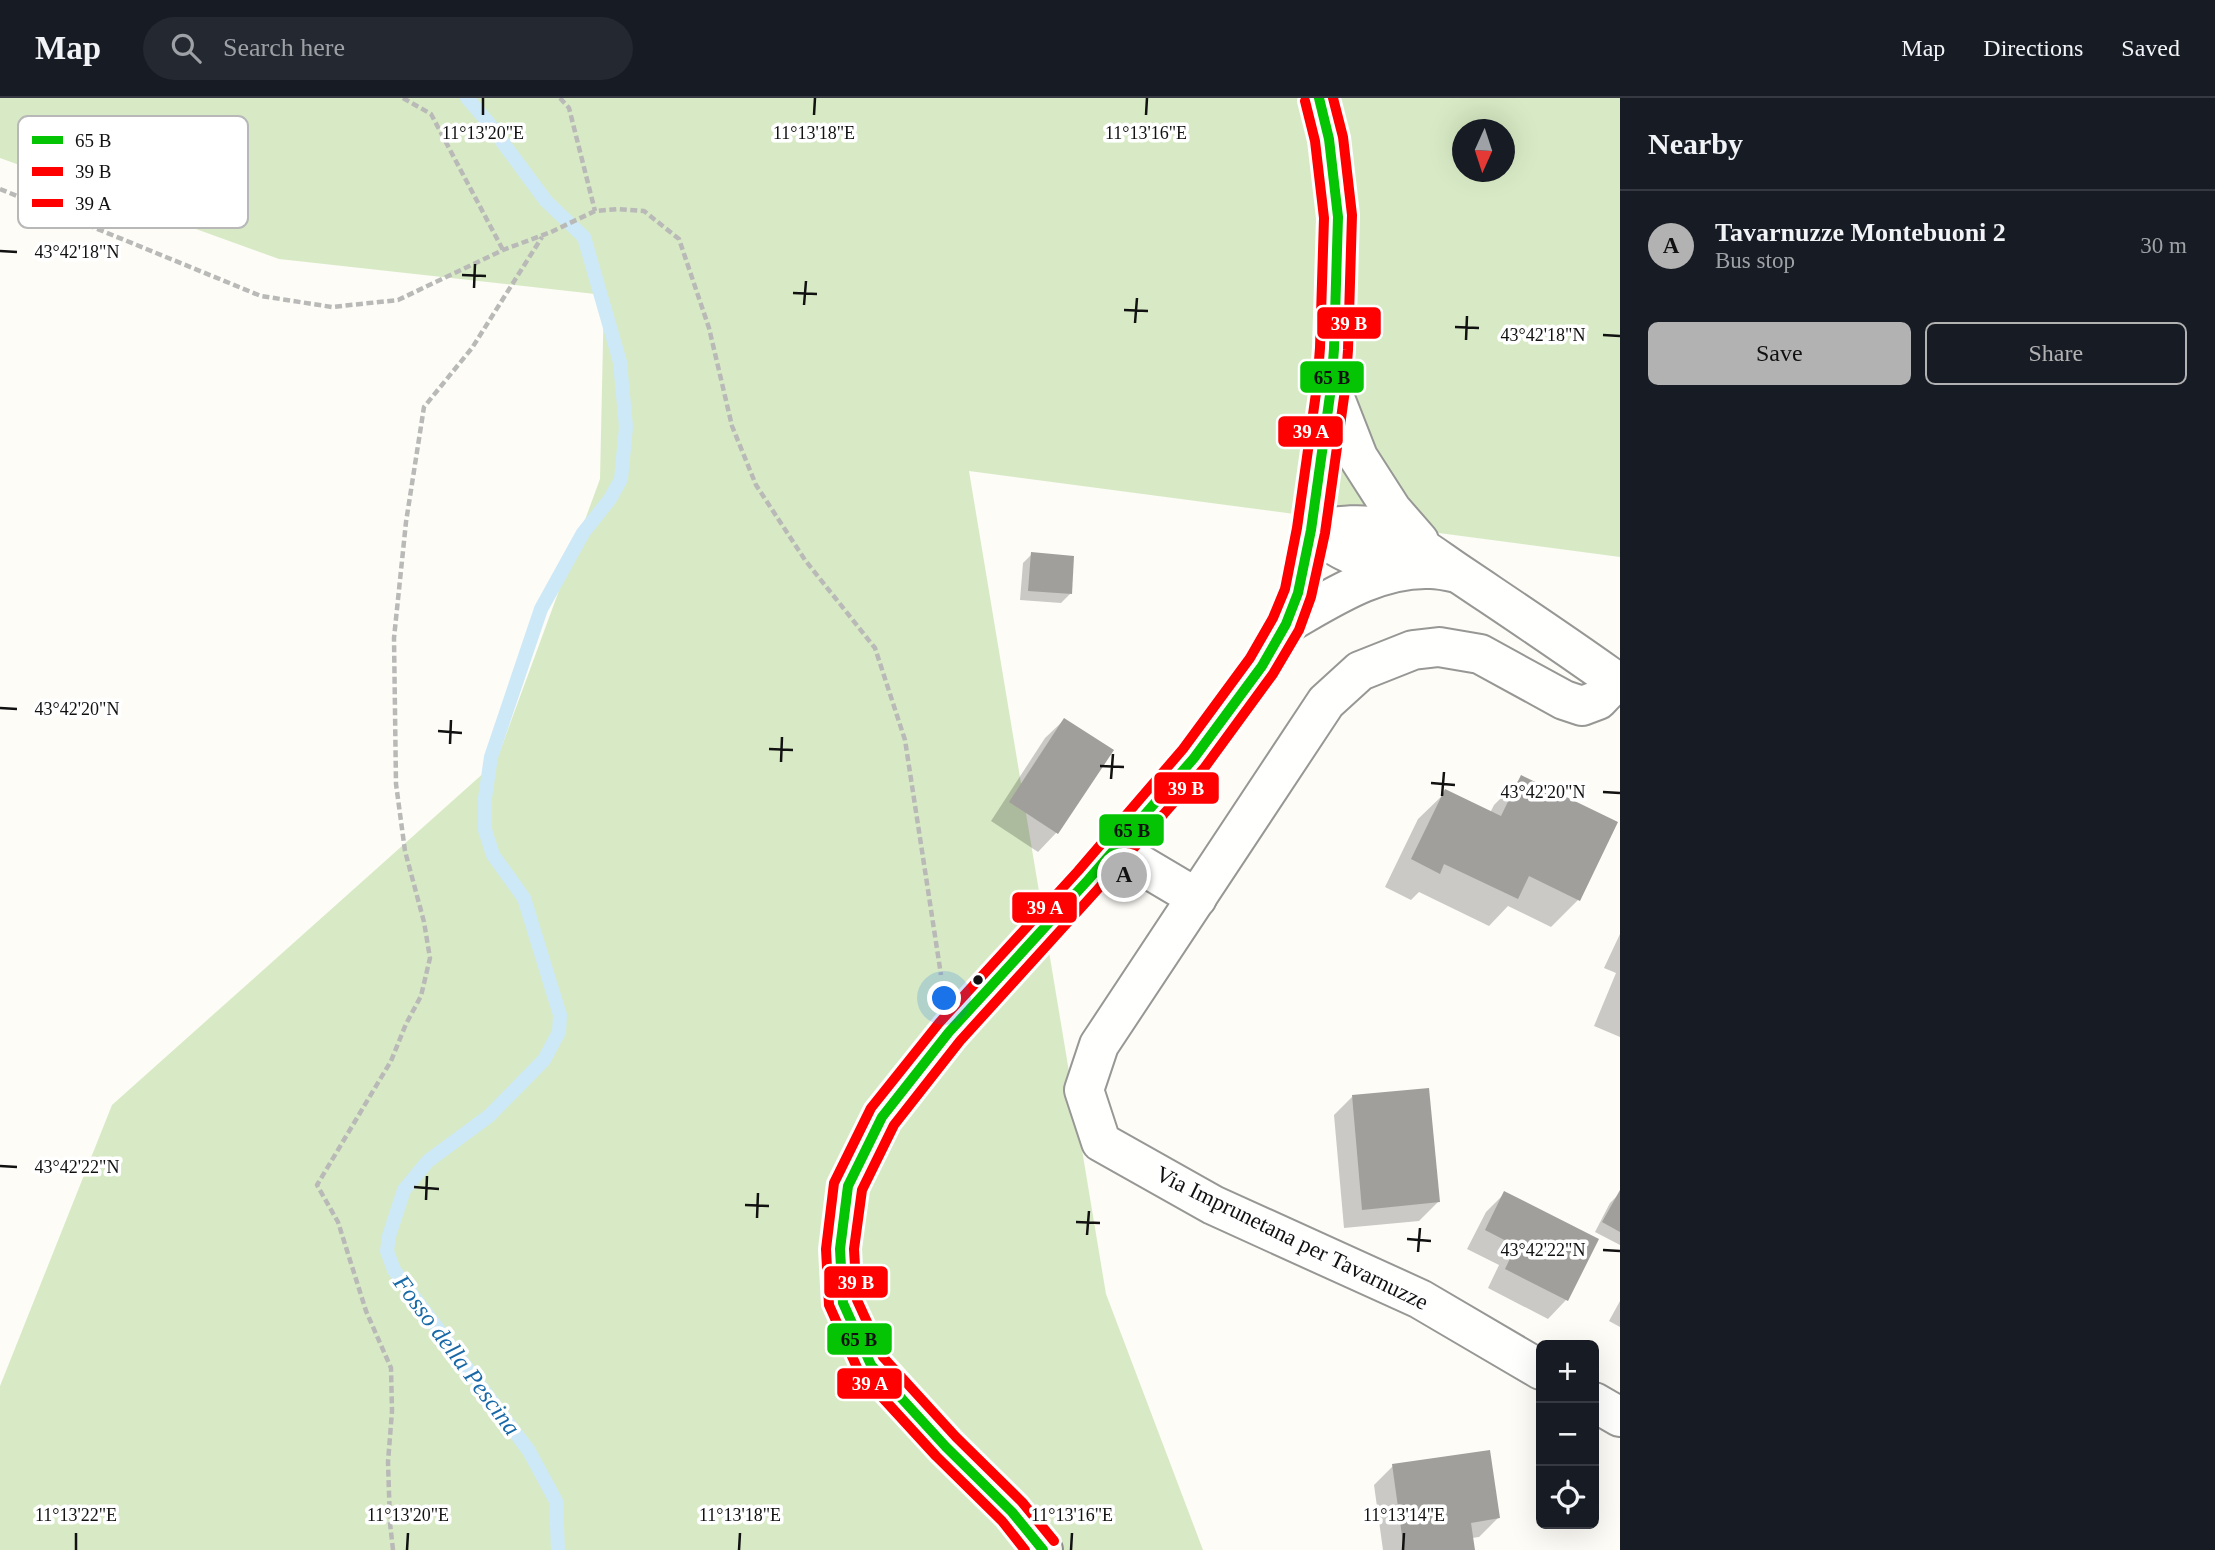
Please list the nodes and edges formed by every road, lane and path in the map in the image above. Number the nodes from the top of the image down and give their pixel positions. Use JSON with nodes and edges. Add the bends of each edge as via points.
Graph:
{"nodes":[{"id":1,"x":403,"y":98,"type":"edge"},
{"id":2,"x":560,"y":98,"type":"edge"},
{"id":3,"x":1319,"y":98,"type":"edge"},
{"id":4,"x":0,"y":189,"type":"edge"},
{"id":5,"x":18,"y":196,"type":"edge"},
{"id":6,"x":595,"y":211,"type":"junction"},
{"id":7,"x":95,"y":228,"type":"edge"},
{"id":8,"x":543,"y":235,"type":"junction"},
{"id":9,"x":503,"y":250,"type":"junction"},
{"id":10,"x":1331,"y":388,"type":"junction"},
{"id":11,"x":1311,"y":530,"type":"junction"},
{"id":12,"x":1412,"y":560,"type":"junction"},
{"id":13,"x":1286,"y":624,"type":"junction"},
{"id":14,"x":1618,"y":682,"type":"edge"},
{"id":15,"x":1115,"y":849,"type":"junction"},
{"id":16,"x":1197,"y":898,"type":"junction"},
{"id":17,"x":950,"y":1032,"type":"junction"},
{"id":18,"x":1536,"y":1367,"type":"edge"},
{"id":19,"x":1596,"y":1403,"type":"edge"},
{"id":20,"x":1620,"y":1417,"type":"edge"},
{"id":21,"x":393,"y":1550,"type":"edge"},
{"id":22,"x":1042,"y":1550,"type":"edge"}],
"edges":[{"from":1,"to":9,"type":"path","via":[[431,114]]},
{"from":2,"to":6,"type":"path","via":[[569,108]]},
{"from":3,"to":10,"type":"main road","via":[[1338,216]]},
{"from":4,"to":5,"type":"path"},
{"from":6,"to":8,"type":"path"},
{"from":6,"to":17,"type":"path","via":[[644,211],[679,239],[709,328],[732,426],[756,485],[805,560],[875,648],[905,740]]},
{"from":7,"to":9,"type":"path","via":[[261,296],[332,307],[398,300]]},
{"from":8,"to":9,"type":"path"},
{"from":8,"to":21,"type":"path","via":[[472,348],[424,407],[394,638],[396,784],[405,851],[430,958],[421,996],[391,1061],[317,1185],[338,1222],[366,1311],[391,1368],[388,1474]]},
{"from":10,"to":11,"type":"main road"},
{"from":10,"to":12,"type":"street","via":[[1358,457],[1392,510]]},
{"from":11,"to":12,"type":"street","via":[[1355,558]]},
{"from":11,"to":13,"type":"main road","via":[[1298,593]]},
{"from":12,"to":13,"type":"street"},
{"from":12,"to":14,"type":"street","via":[[1430,569],[1457,573]]},
{"from":13,"to":15,"type":"main road","via":[[1262,666],[1194,758]]},
{"from":14,"to":16,"type":"street","name":"Via Imprunetana per Tavarnuzze","via":[[1598,700],[1582,706],[1480,654],[1438,647],[1413,650],[1360,671],[1326,702]]},
{"from":15,"to":16,"type":"street"},
{"from":15,"to":17,"type":"main road"},
{"from":16,"to":18,"type":"street","name":"Via Imprunetana per Tavarnuzze","via":[[1099,1045],[1084,1090],[1101,1142],[1213,1205],[1420,1298]]},
{"from":17,"to":22,"type":"main road","via":[[882,1117],[848,1186],[839,1249],[843,1303],[871,1365],[1012,1512]]},
{"from":19,"to":20,"type":"street"}]}
